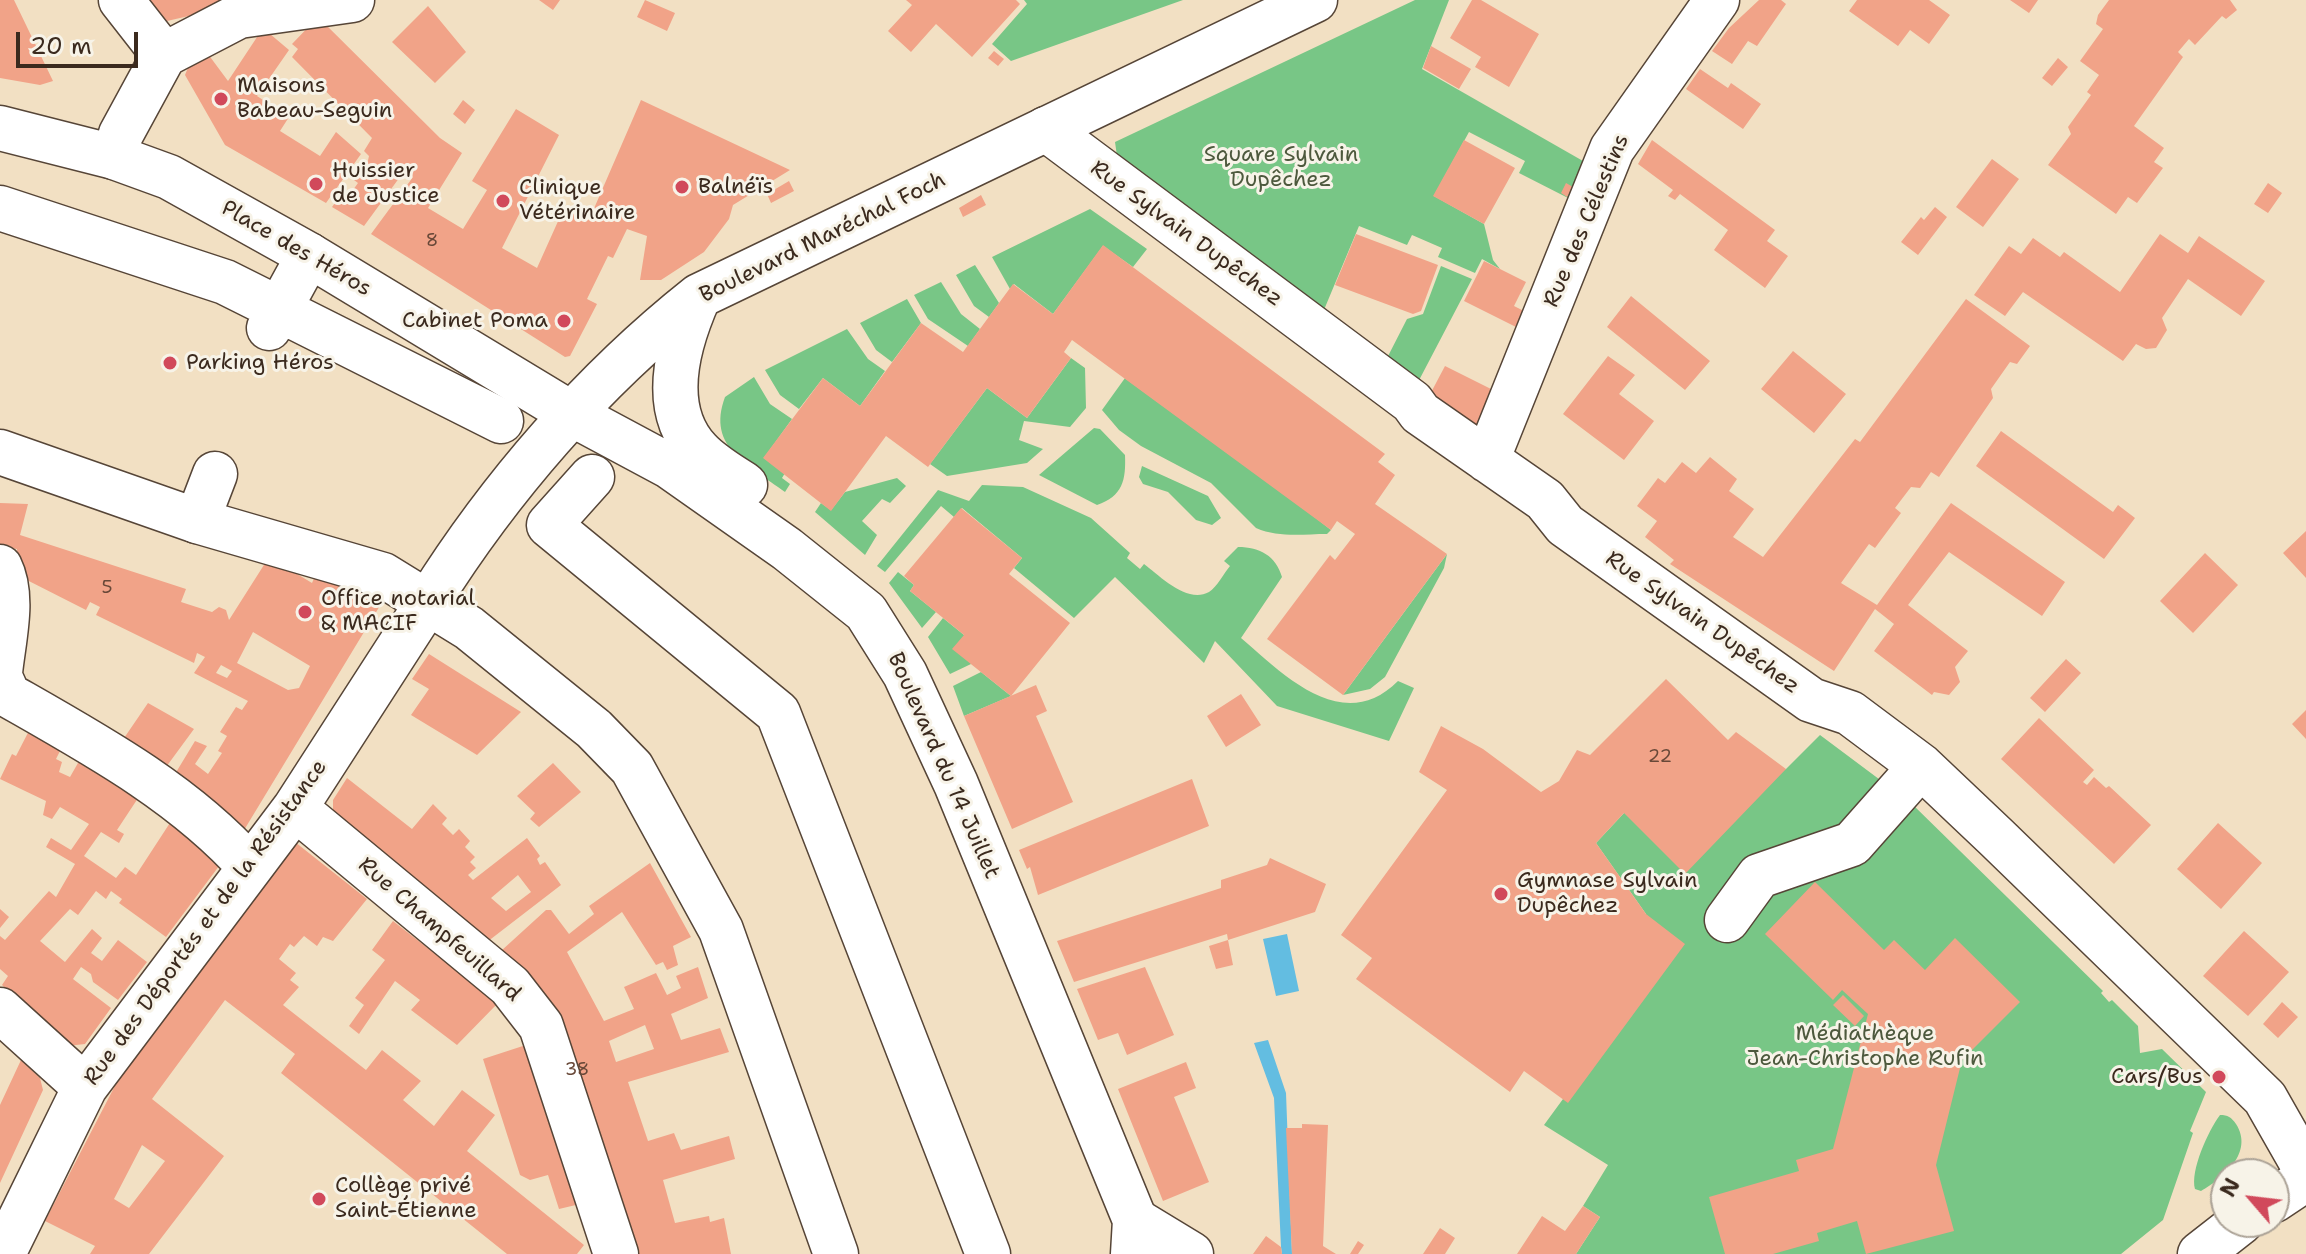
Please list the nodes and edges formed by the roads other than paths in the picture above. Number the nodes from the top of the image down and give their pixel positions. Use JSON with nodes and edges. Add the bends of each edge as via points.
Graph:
{"nodes":[{"id":1,"x":121,"y":0,"type":"edge"},
{"id":2,"x":1315,"y":0,"type":"edge"},
{"id":3,"x":1717,"y":0,"type":"edge"},
{"id":4,"x":336,"y":2,"type":"edge"},
{"id":5,"x":164,"y":55,"type":"junction"},
{"id":6,"x":0,"y":128,"type":"edge"},
{"id":7,"x":1046,"y":129,"type":"junction"},
{"id":8,"x":114,"y":157,"type":"junction"},
{"id":9,"x":0,"y":208,"type":"edge"},
{"id":10,"x":309,"y":255,"type":"junction"},
{"id":11,"x":699,"y":296,"type":"junction"},
{"id":12,"x":276,"y":315,"type":"junction"},
{"id":13,"x":493,"y":409,"type":"dead end"},
{"id":14,"x":572,"y":414,"type":"junction"},
{"id":15,"x":0,"y":452,"type":"edge"},
{"id":16,"x":1487,"y":460,"type":"junction"},
{"id":17,"x":215,"y":474,"type":"dead end"},
{"id":18,"x":592,"y":477,"type":"dead end"},
{"id":19,"x":197,"y":521,"type":"junction"},
{"id":20,"x":0,"y":567,"type":"edge"},
{"id":21,"x":428,"y":602,"type":"junction"},
{"id":22,"x":0,"y":675,"type":"edge"},
{"id":23,"x":1921,"y":766,"type":"junction"},
{"id":24,"x":295,"y":808,"type":"junction"},
{"id":25,"x":969,"y":815,"type":"junction"},
{"id":26,"x":250,"y":867,"type":"junction"},
{"id":27,"x":1727,"y":920,"type":"dead end"},
{"id":28,"x":0,"y":1010,"type":"edge"},
{"id":29,"x":85,"y":1087,"type":"junction"},
{"id":30,"x":2306,"y":1170,"type":"edge"},
{"id":31,"x":1134,"y":1237,"type":"edge"},
{"id":32,"x":2220,"y":1238,"type":"edge"},
{"id":33,"x":3,"y":1254,"type":"edge"},
{"id":34,"x":616,"y":1254,"type":"edge"},
{"id":35,"x":836,"y":1254,"type":"edge"},
{"id":36,"x":988,"y":1254,"type":"edge"},
{"id":37,"x":1191,"y":1254,"type":"edge"},
{"id":38,"x":2200,"y":1254,"type":"edge"}],
"edges":[{"from":1,"to":5,"type":"street"},
{"from":2,"to":7,"type":"street","name":"Boulevard Maréchal Foch"},
{"from":3,"to":16,"type":"street","name":"Rue des Célestins","via":[[1612,149]]},
{"from":4,"to":5,"type":"street","via":[[239,16]]},
{"from":5,"to":8,"type":"street"},
{"from":6,"to":8,"type":"street","name":"Place des Héros"},
{"from":7,"to":11,"type":"street","name":"Boulevard Maréchal Foch"},
{"from":7,"to":16,"type":"street","name":"Rue Sylvain Dupêchez"},
{"from":8,"to":10,"type":"street","name":"Place des Héros","via":[[169,177]]},
{"from":9,"to":12,"type":"street","via":[[225,282]]},
{"from":10,"to":12,"type":"street"},
{"from":10,"to":14,"type":"street","name":"Place des Héros"},
{"from":11,"to":14,"type":"street","name":"Boulevard Maréchal Foch","via":[[659,327]]},
{"from":11,"to":25,"type":"street","via":[[674,375],[689,438],[714,464],[789,515],[853,568],[905,621],[961,742]]},
{"from":12,"to":13,"type":"street"},
{"from":14,"to":21,"type":"street","name":"Boulevard Maréchal Foch","via":[[452,563]]},
{"from":14,"to":25,"type":"street","name":"Boulevard du 14 Juillet","via":[[676,471],[866,612],[905,674]]},
{"from":15,"to":19,"type":"street"},
{"from":16,"to":23,"type":"street","name":"Rue Sylvain Dupêchez","via":[[1545,500],[1565,525],[1811,700],[1850,713]]},
{"from":17,"to":19,"type":"street"},
{"from":18,"to":36,"type":"street","via":[[549,525],[778,713]]},
{"from":19,"to":21,"type":"street","via":[[383,575]]},
{"from":20,"to":22,"type":"street","via":[[6,616]]},
{"from":21,"to":24,"type":"street","name":"Rue des Déportés et de la Résistance"},
{"from":21,"to":35,"type":"street","via":[[469,628],[594,729],[632,768],[721,930]]},
{"from":22,"to":26,"type":"street","via":[[8,695],[130,765]]},
{"from":23,"to":27,"type":"street","via":[[1852,844],[1759,876]]},
{"from":23,"to":30,"type":"street","name":"Rue Sylvain Dupêchez","via":[[2265,1098]]},
{"from":24,"to":26,"type":"street","name":"Rue des Déportés et de la Résistance"},
{"from":24,"to":34,"type":"street","name":"Rue Champfeuillard","via":[[510,986],[541,1026]]},
{"from":25,"to":31,"type":"street","name":"Boulevard du 14 Juillet"},
{"from":26,"to":29,"type":"street","name":"Rue des Déportés et de la Résistance"},
{"from":28,"to":29,"type":"street"},
{"from":29,"to":33,"type":"street","name":"Rue des Déportés et de la Résistance"},
{"from":31,"to":37,"type":"street"},
{"from":32,"to":38,"type":"street"}]}
